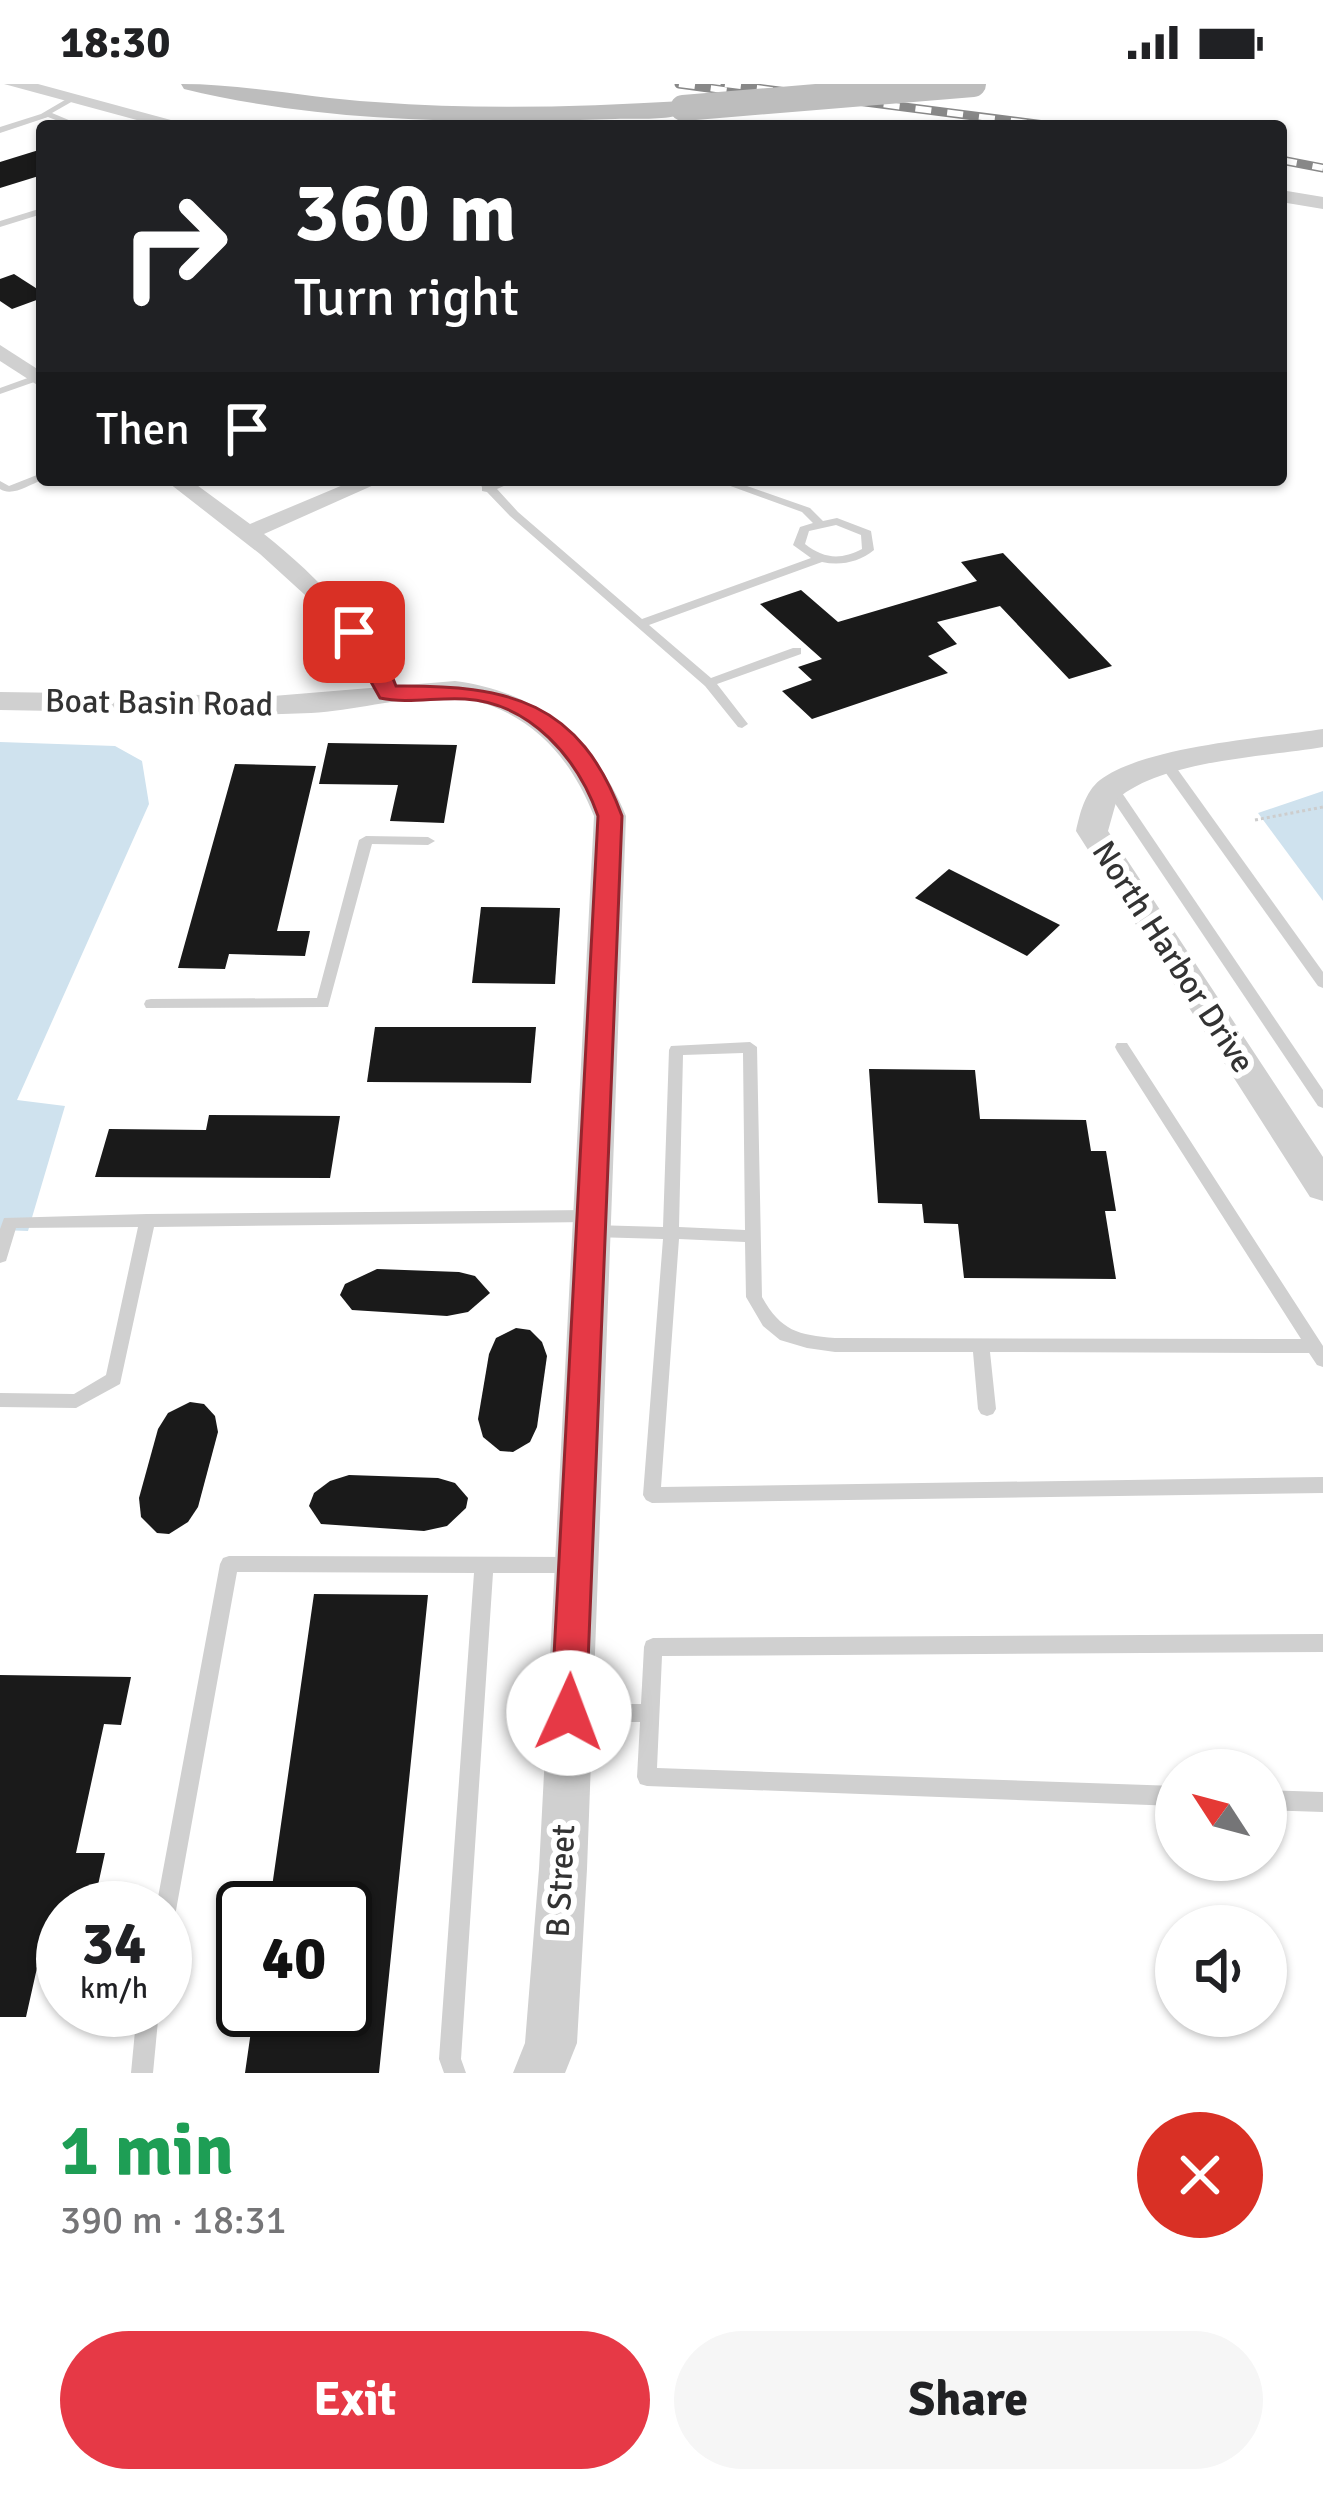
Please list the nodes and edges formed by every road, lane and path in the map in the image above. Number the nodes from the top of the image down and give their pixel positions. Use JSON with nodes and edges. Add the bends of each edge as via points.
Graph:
{"nodes":[{"id":1,"x":14,"y":84,"type":"edge"},
{"id":2,"x":192,"y":84,"type":"edge"},
{"id":3,"x":973,"y":84,"type":"edge"},
{"id":4,"x":70,"y":99,"type":"junction"},
{"id":5,"x":45,"y":115,"type":"junction"},
{"id":6,"x":61,"y":120,"type":"edge"},
{"id":7,"x":158,"y":120,"type":"edge"},
{"id":8,"x":0,"y":130,"type":"edge"},
{"id":9,"x":1287,"y":197,"type":"edge"},
{"id":10,"x":1323,"y":203,"type":"edge"},
{"id":11,"x":36,"y":213,"type":"edge"},
{"id":12,"x":0,"y":224,"type":"edge"},
{"id":13,"x":0,"y":351,"type":"edge"},
{"id":14,"x":36,"y":378,"type":"edge"},
{"id":15,"x":36,"y":381,"type":"edge"},
{"id":16,"x":0,"y":391,"type":"edge"},
{"id":17,"x":36,"y":478,"type":"edge"},
{"id":18,"x":0,"y":484,"type":"edge"},
{"id":19,"x":184,"y":486,"type":"edge"},
{"id":20,"x":359,"y":486,"type":"edge"},
{"id":21,"x":486,"y":486,"type":"edge"},
{"id":22,"x":736,"y":486,"type":"edge"},
{"id":23,"x":819,"y":523,"type":"junction"},
{"id":24,"x":248,"y":532,"type":"junction"},
{"id":25,"x":820,"y":559,"type":"junction"},
{"id":26,"x":643,"y":623,"type":"junction"},
{"id":27,"x":797,"y":652,"type":"dead end"},
{"id":28,"x":709,"y":683,"type":"junction"},
{"id":29,"x":388,"y":693,"type":"junction"},
{"id":30,"x":0,"y":701,"type":"edge"},
{"id":31,"x":742,"y":724,"type":"dead end"},
{"id":32,"x":1323,"y":738,"type":"edge"},
{"id":33,"x":1168,"y":766,"type":"junction"},
{"id":34,"x":1111,"y":787,"type":"junction"},
{"id":35,"x":1323,"y":807,"type":"edge"},
{"id":36,"x":1255,"y":820,"type":"dead end"},
{"id":37,"x":428,"y":841,"type":"dead end"},
{"id":38,"x":1323,"y":983,"type":"edge"},
{"id":39,"x":151,"y":1004,"type":"dead end"},
{"id":40,"x":1122,"y":1046,"type":"dead end"},
{"id":41,"x":1323,"y":1102,"type":"edge"},
{"id":42,"x":1323,"y":1186,"type":"edge"},
{"id":43,"x":147,"y":1220,"type":"junction"},
{"id":44,"x":591,"y":1224,"type":"junction"},
{"id":45,"x":671,"y":1233,"type":"junction"},
{"id":46,"x":753,"y":1236,"type":"junction"},
{"id":47,"x":0,"y":1257,"type":"edge"},
{"id":48,"x":981,"y":1346,"type":"junction"},
{"id":49,"x":1319,"y":1353,"type":"edge"},
{"id":50,"x":0,"y":1400,"type":"edge"},
{"id":51,"x":987,"y":1409,"type":"dead end"},
{"id":52,"x":1323,"y":1485,"type":"edge"},
{"id":53,"x":574,"y":1565,"type":"junction"},
{"id":54,"x":484,"y":1566,"type":"junction"},
{"id":55,"x":1323,"y":1643,"type":"edge"},
{"id":56,"x":569,"y":1713,"type":"junction"},
{"id":57,"x":650,"y":1713,"type":"junction"},
{"id":58,"x":1155,"y":1795,"type":"edge"},
{"id":59,"x":1287,"y":1801,"type":"edge"},
{"id":60,"x":1323,"y":1802,"type":"edge"},
{"id":61,"x":171,"y":1881,"type":"edge"},
{"id":62,"x":145,"y":2037,"type":"edge"},
{"id":63,"x":142,"y":2073,"type":"edge"},
{"id":64,"x":455,"y":2073,"type":"edge"},
{"id":65,"x":539,"y":2073,"type":"edge"}],
"edges":[{"from":1,"to":4,"type":"street"},
{"from":2,"to":3,"type":"main road","bridge":true,"via":[[476,114],[682,108]]},
{"from":4,"to":5,"type":"lane"},
{"from":4,"to":7,"type":"street"},
{"from":5,"to":6,"type":"lane"},
{"from":5,"to":8,"type":"lane"},
{"from":9,"to":10,"type":"street"},
{"from":11,"to":12,"type":"lane"},
{"from":13,"to":14,"type":"street"},
{"from":15,"to":16,"type":"lane"},
{"from":17,"to":18,"type":"lane","via":[[8,490]]},
{"from":19,"to":24,"type":"street"},
{"from":20,"to":24,"type":"street"},
{"from":21,"to":26,"type":"lane"},
{"from":22,"to":23,"type":"lane","via":[[806,510]]},
{"from":23,"to":25,"type":"lane","via":[[798,540]]},
{"from":23,"to":25,"type":"lane","via":[[854,524],[872,544],[853,559]]},
{"from":24,"to":29,"type":"street","via":[[338,609]]},
{"from":25,"to":26,"type":"lane"},
{"from":26,"to":28,"type":"lane"},
{"from":27,"to":28,"type":"lane"},
{"from":28,"to":31,"type":"lane"},
{"from":29,"to":30,"type":"street","name":"Boat Basin Road","via":[[311,704]]},
{"from":29,"to":44,"type":"street","name":"B Street","via":[[501,699],[546,722],[599,785],[610,816]]},
{"from":32,"to":33,"type":"street","name":"North Harbor Drive"},
{"from":33,"to":34,"type":"street","name":"North Harbor Drive"},
{"from":33,"to":38,"type":"lane"},
{"from":34,"to":41,"type":"lane"},
{"from":34,"to":42,"type":"street","name":"North Harbor Drive","via":[[1092,831],[1107,861]]},
{"from":35,"to":36,"type":"path"},
{"from":37,"to":39,"type":"lane","via":[[366,840],[323,1003]]},
{"from":40,"to":49,"type":"lane"},
{"from":43,"to":44,"type":"lane"},
{"from":43,"to":47,"type":"lane","via":[[10,1222]]},
{"from":43,"to":50,"type":"lane","via":[[114,1379],[76,1401]]},
{"from":44,"to":45,"type":"lane"},
{"from":44,"to":53,"type":"street","name":"B Street"},
{"from":45,"to":46,"type":"lane"},
{"from":45,"to":46,"type":"lane","via":[[676,1050],[750,1047]]},
{"from":45,"to":52,"type":"lane","via":[[652,1495]]},
{"from":46,"to":48,"type":"lane","via":[[754,1297],[768,1325],[798,1341]]},
{"from":48,"to":49,"type":"lane"},
{"from":48,"to":51,"type":"lane"},
{"from":53,"to":54,"type":"lane"},
{"from":53,"to":56,"type":"street","name":"B Street"},
{"from":54,"to":61,"type":"lane","via":[[229,1564]]},
{"from":54,"to":64,"type":"lane","via":[[449,2059]]},
{"from":55,"to":57,"type":"lane","via":[[653,1648]]},
{"from":56,"to":57,"type":"lane"},
{"from":56,"to":65,"type":"street","name":"B Street","via":[[551,2043]]},
{"from":57,"to":58,"type":"lane","via":[[647,1777]]},
{"from":59,"to":60,"type":"lane"},
{"from":62,"to":63,"type":"lane"}]}
